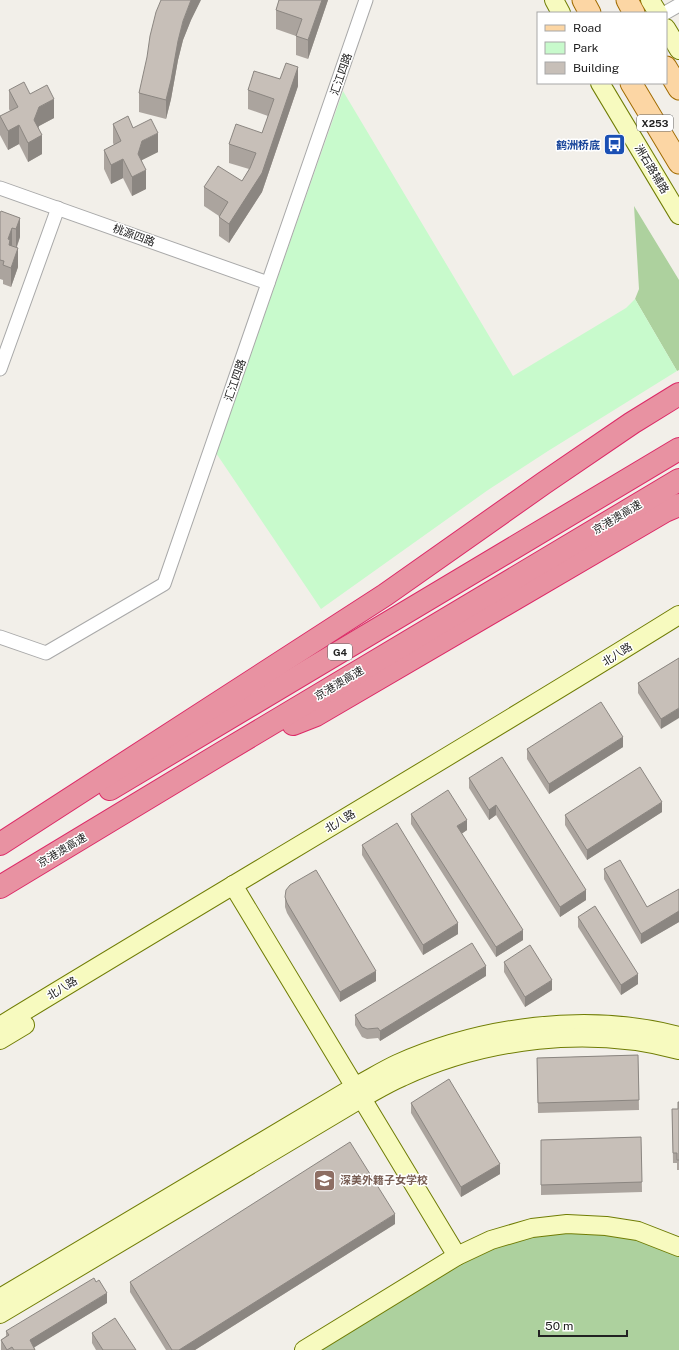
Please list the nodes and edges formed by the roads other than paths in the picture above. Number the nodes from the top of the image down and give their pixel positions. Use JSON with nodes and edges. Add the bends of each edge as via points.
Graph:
{"nodes":[{"id":1,"x":366,"y":0,"type":"edge"},
{"id":2,"x":554,"y":0,"type":"edge"},
{"id":3,"x":582,"y":0,"type":"edge"},
{"id":4,"x":627,"y":0,"type":"edge"},
{"id":5,"x":650,"y":0,"type":"edge"},
{"id":6,"x":679,"y":5,"type":"edge"},
{"id":7,"x":560,"y":12,"type":"edge"},
{"id":8,"x":589,"y":12,"type":"edge"},
{"id":9,"x":633,"y":12,"type":"edge"},
{"id":10,"x":657,"y":12,"type":"edge"},
{"id":11,"x":667,"y":12,"type":"edge"},
{"id":12,"x":667,"y":30,"type":"edge"},
{"id":13,"x":679,"y":50,"type":"edge"},
{"id":14,"x":667,"y":51,"type":"edge"},
{"id":15,"x":679,"y":62,"type":"edge"},
{"id":16,"x":667,"y":69,"type":"edge"},
{"id":17,"x":601,"y":84,"type":"edge"},
{"id":18,"x":632,"y":84,"type":"edge"},
{"id":19,"x":679,"y":89,"type":"edge"},
{"id":20,"x":679,"y":164,"type":"edge"},
{"id":21,"x":0,"y":188,"type":"edge"},
{"id":22,"x":58,"y":208,"type":"junction"},
{"id":23,"x":679,"y":215,"type":"edge"},
{"id":24,"x":268,"y":283,"type":"junction"},
{"id":25,"x":0,"y":369,"type":"edge"},
{"id":26,"x":679,"y":394,"type":"edge"},
{"id":27,"x":679,"y":449,"type":"edge"},
{"id":28,"x":679,"y":480,"type":"edge"},
{"id":29,"x":672,"y":508,"type":"edge"},
{"id":30,"x":679,"y":615,"type":"edge"},
{"id":31,"x":679,"y":630,"type":"edge"},
{"id":32,"x":0,"y":637,"type":"edge"},
{"id":33,"x":222,"y":753,"type":"junction"},
{"id":34,"x":0,"y":844,"type":"edge"},
{"id":35,"x":0,"y":855,"type":"edge"},
{"id":36,"x":0,"y":887,"type":"edge"},
{"id":37,"x":235,"y":890,"type":"junction"},
{"id":38,"x":0,"y":1026,"type":"edge"},
{"id":39,"x":679,"y":1036,"type":"edge"},
{"id":40,"x":0,"y":1040,"type":"edge"},
{"id":41,"x":679,"y":1050,"type":"edge"},
{"id":42,"x":358,"y":1093,"type":"junction"},
{"id":43,"x":679,"y":1247,"type":"edge"},
{"id":44,"x":457,"y":1256,"type":"junction"},
{"id":45,"x":0,"y":1298,"type":"edge"},
{"id":46,"x":0,"y":1314,"type":"edge"},
{"id":47,"x":304,"y":1350,"type":"edge"}],
"edges":[{"from":1,"to":24,"type":"street","name":"汇江四路"},
{"from":2,"to":7,"type":"street"},
{"from":3,"to":8,"type":"main road"},
{"from":4,"to":9,"type":"main road"},
{"from":5,"to":10,"type":"street"},
{"from":6,"to":11,"type":"street"},
{"from":12,"to":13,"type":"street"},
{"from":14,"to":15,"type":"street"},
{"from":16,"to":19,"type":"main road"},
{"from":17,"to":23,"type":"street","name":"洲石路辅路"},
{"from":18,"to":20,"type":"main road","number":"X253"},
{"from":21,"to":22,"type":"street","name":"桃源四路"},
{"from":22,"to":24,"type":"street","name":"桃源四路"},
{"from":22,"to":25,"type":"street"},
{"from":24,"to":32,"type":"street","name":"汇江四路","via":[[164,584],[46,654]]},
{"from":26,"to":34,"type":"highway","via":[[632,422],[385,595]]},
{"from":27,"to":35,"type":"highway","number":"G4"},
{"from":28,"to":33,"type":"highway","name":"京港澳高速","number":"G4"},
{"from":29,"to":33,"type":"highway","via":[[316,714]]},
{"from":30,"to":37,"type":"street","name":"北八路","via":[[411,778]]},
{"from":31,"to":37,"type":"street","name":"北八路","via":[[397,801]]},
{"from":33,"to":36,"type":"highway","name":"京港澳高速","number":"G4"},
{"from":37,"to":38,"type":"street","name":"北八路"},
{"from":37,"to":40,"type":"street","name":"北八路"},
{"from":37,"to":42,"type":"street"},
{"from":39,"to":42,"type":"street","via":[[660,1031],[576,1024],[499,1032],[463,1040],[397,1064]]},
{"from":41,"to":42,"type":"street","via":[[658,1044],[612,1039],[539,1040],[501,1045],[433,1064]]},
{"from":42,"to":44,"type":"street"},
{"from":42,"to":45,"type":"street"},
{"from":42,"to":46,"type":"street"},
{"from":43,"to":44,"type":"street","via":[[638,1231],[567,1224],[532,1228],[491,1240]]},
{"from":44,"to":47,"type":"street"}]}
